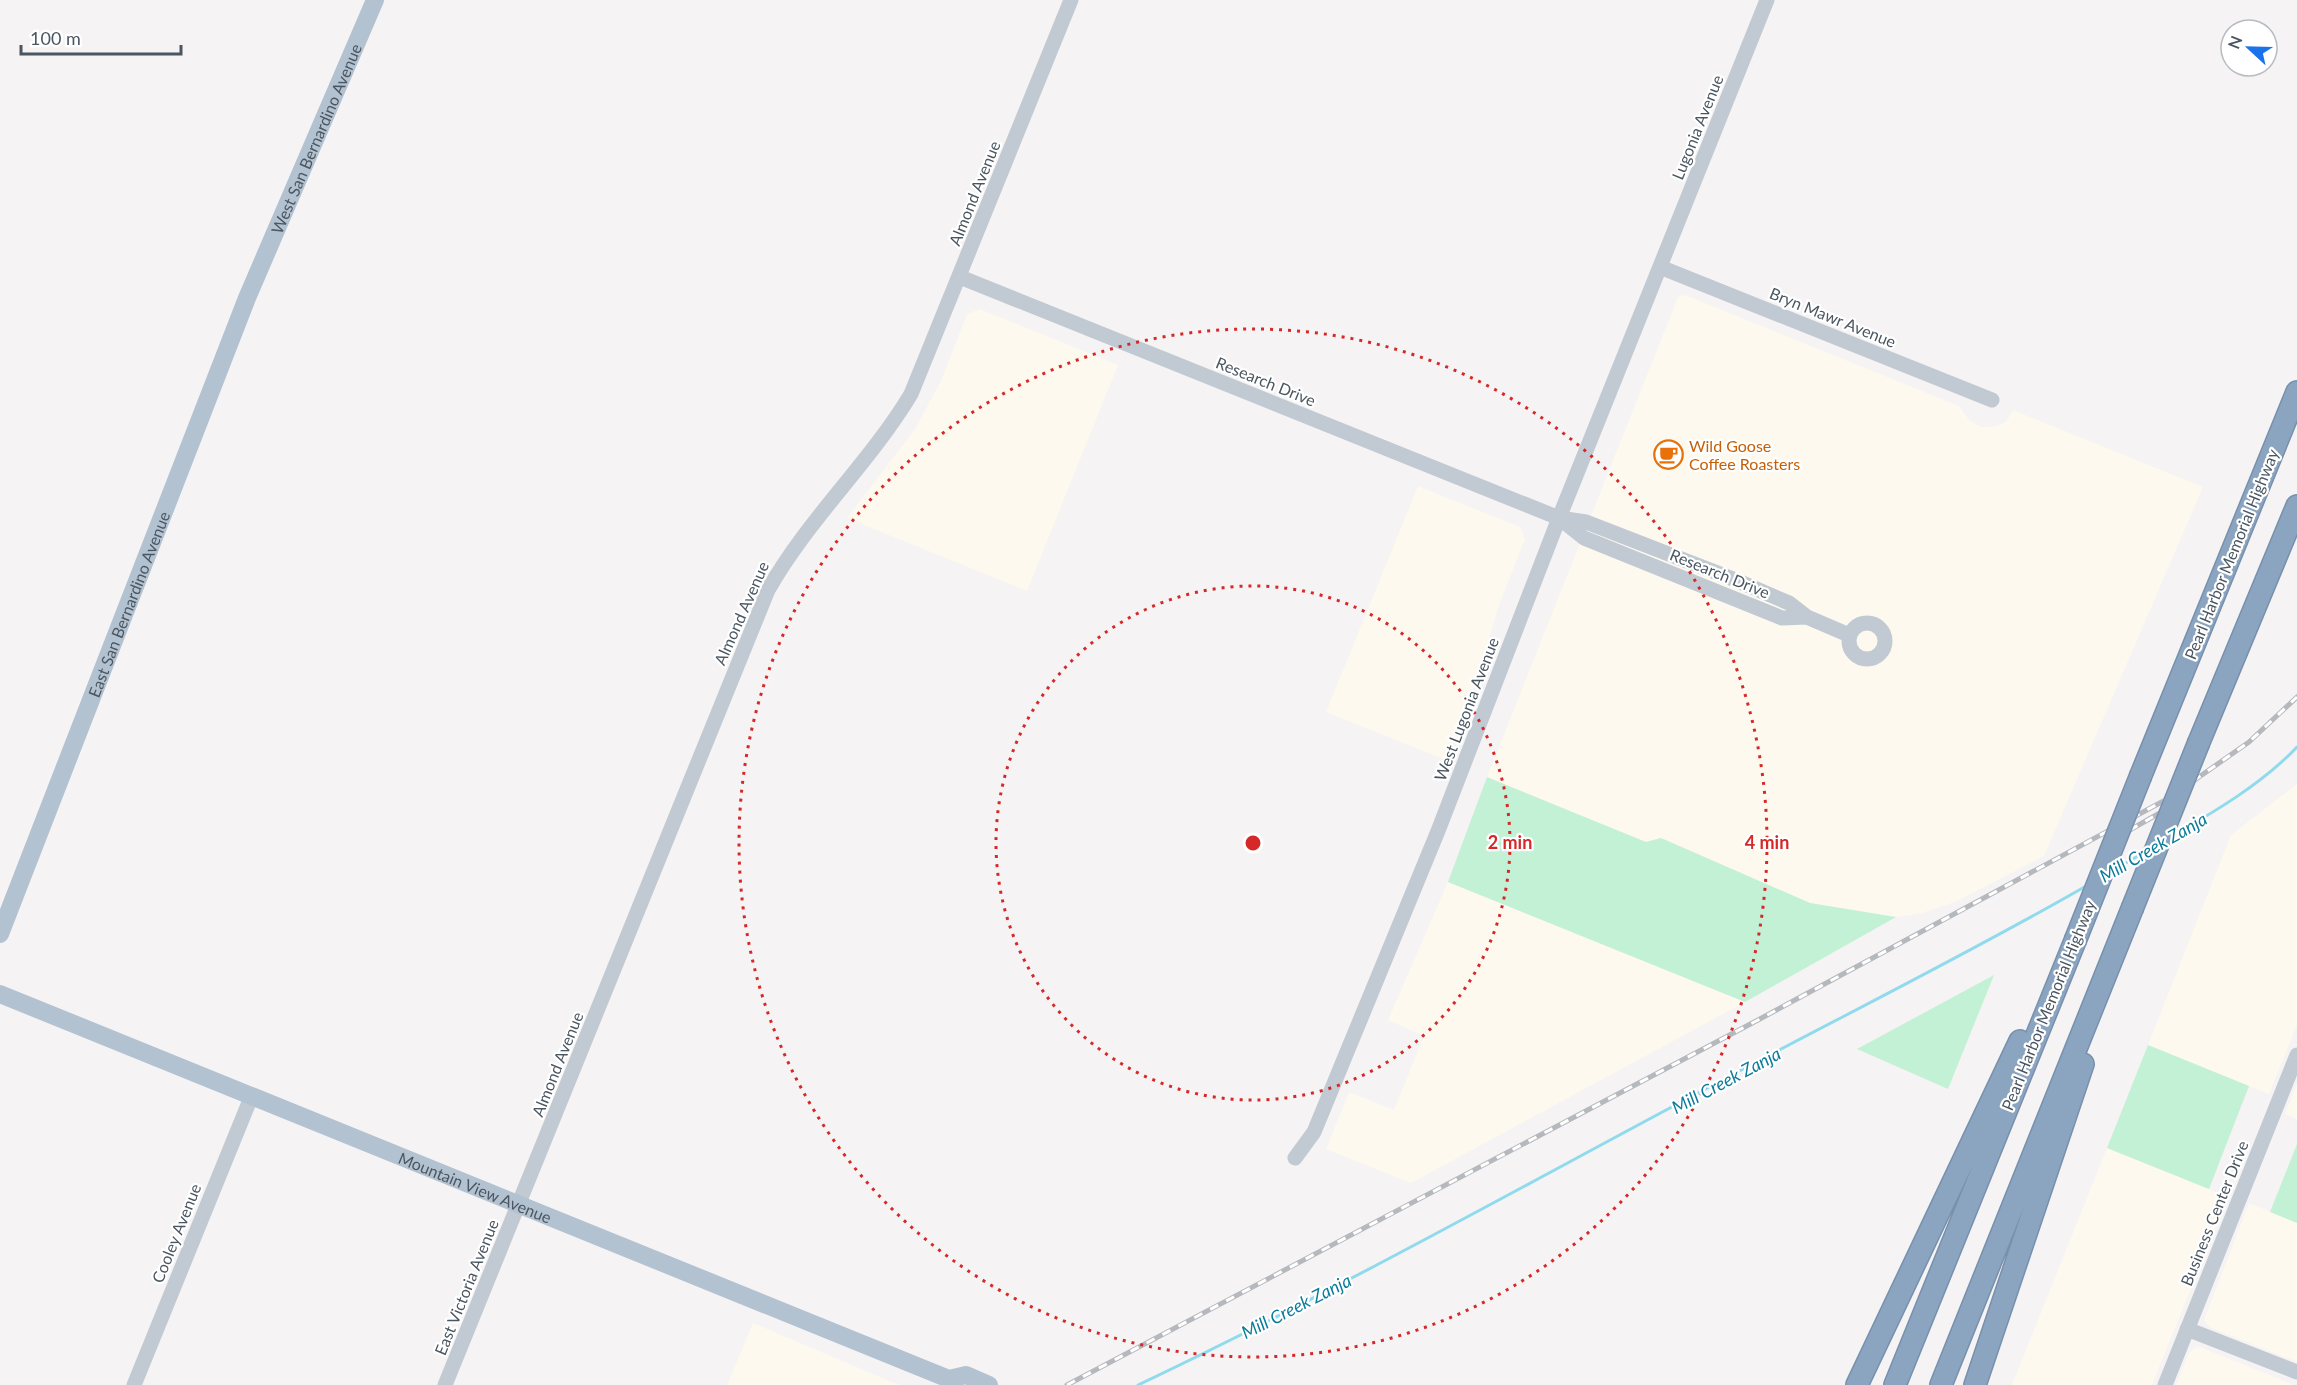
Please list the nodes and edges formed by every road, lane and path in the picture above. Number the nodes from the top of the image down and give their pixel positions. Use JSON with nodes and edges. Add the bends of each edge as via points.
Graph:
{"nodes":[{"id":1,"x":375,"y":0,"type":"edge"},
{"id":2,"x":1071,"y":0,"type":"edge"},
{"id":3,"x":1767,"y":0,"type":"edge"},
{"id":4,"x":1660,"y":267,"type":"junction"},
{"id":5,"x":256,"y":274,"type":"joint"},
{"id":6,"x":960,"y":277,"type":"junction"},
{"id":7,"x":2297,"y":392,"type":"edge"},
{"id":8,"x":1992,"y":400,"type":"dead end"},
{"id":9,"x":2297,"y":506,"type":"edge"},
{"id":10,"x":1559,"y":518,"type":"junction"},
{"id":11,"x":1850,"y":635,"type":"dead end"},
{"id":12,"x":0,"y":934,"type":"edge"},
{"id":13,"x":2122,"y":937,"type":"junction"},
{"id":14,"x":2071,"y":950,"type":"junction"},
{"id":15,"x":0,"y":994,"type":"edge"},
{"id":16,"x":2297,"y":1055,"type":"edge"},
{"id":17,"x":252,"y":1095,"type":"junction"},
{"id":18,"x":1295,"y":1158,"type":"dead end"},
{"id":19,"x":520,"y":1203,"type":"junction"},
{"id":20,"x":2187,"y":1329,"type":"junction"},
{"id":21,"x":2297,"y":1372,"type":"edge"},
{"id":22,"x":951,"y":1382,"type":"edge"},
{"id":23,"x":134,"y":1385,"type":"edge"},
{"id":24,"x":445,"y":1385,"type":"edge"},
{"id":25,"x":989,"y":1385,"type":"edge"},
{"id":26,"x":1857,"y":1385,"type":"edge"},
{"id":27,"x":1895,"y":1385,"type":"edge"},
{"id":28,"x":1941,"y":1385,"type":"edge"},
{"id":29,"x":1975,"y":1385,"type":"edge"},
{"id":30,"x":2165,"y":1385,"type":"edge"}],
"edges":[{"from":1,"to":5,"type":"main road","name":"West San Bernardino Avenue"},
{"from":2,"to":6,"type":"street","name":"Almond Avenue"},
{"from":3,"to":4,"type":"street","name":"Lugonia Avenue"},
{"from":4,"to":8,"type":"street","name":"Bryn Mawr Avenue"},
{"from":4,"to":10,"type":"street","name":"West Lugonia Avenue"},
{"from":5,"to":12,"type":"main road","name":"East San Bernardino Avenue"},
{"from":6,"to":10,"type":"street","name":"Research Drive"},
{"from":6,"to":19,"type":"street","name":"Almond Avenue","via":[[922,371],[897,417],[795,546],[768,590]]},
{"from":7,"to":14,"type":"highway","name":"Pearl Harbor Memorial Highway","bridge":true},
{"from":9,"to":13,"type":"highway","bridge":true},
{"from":10,"to":11,"type":"street","name":"Research Drive","via":[[1584,538],[1782,618],[1807,617]]},
{"from":10,"to":18,"type":"street","name":"West Lugonia Avenue","via":[[1367,1005],[1314,1132]]},
{"from":13,"to":28,"type":"highway"},
{"from":13,"to":29,"type":"highway","via":[[2071,1105]]},
{"from":14,"to":26,"type":"highway","via":[[2014,1052]]},
{"from":14,"to":27,"type":"highway","name":"Pearl Harbor Memorial Highway"},
{"from":15,"to":17,"type":"main road","name":"Mountain View Avenue"},
{"from":16,"to":20,"type":"street","name":"Business Center Drive"},
{"from":17,"to":19,"type":"main road","name":"Mountain View Avenue"},
{"from":17,"to":23,"type":"street","name":"Cooley Avenue"},
{"from":19,"to":22,"type":"main road","name":"Mountain View Avenue"},
{"from":19,"to":24,"type":"street","name":"East Victoria Avenue"},
{"from":20,"to":21,"type":"street"},
{"from":20,"to":30,"type":"street","name":"Business Center Drive"},
{"from":22,"to":25,"type":"main road","name":"Mountain View Avenue","via":[[966,1375]]}]}
